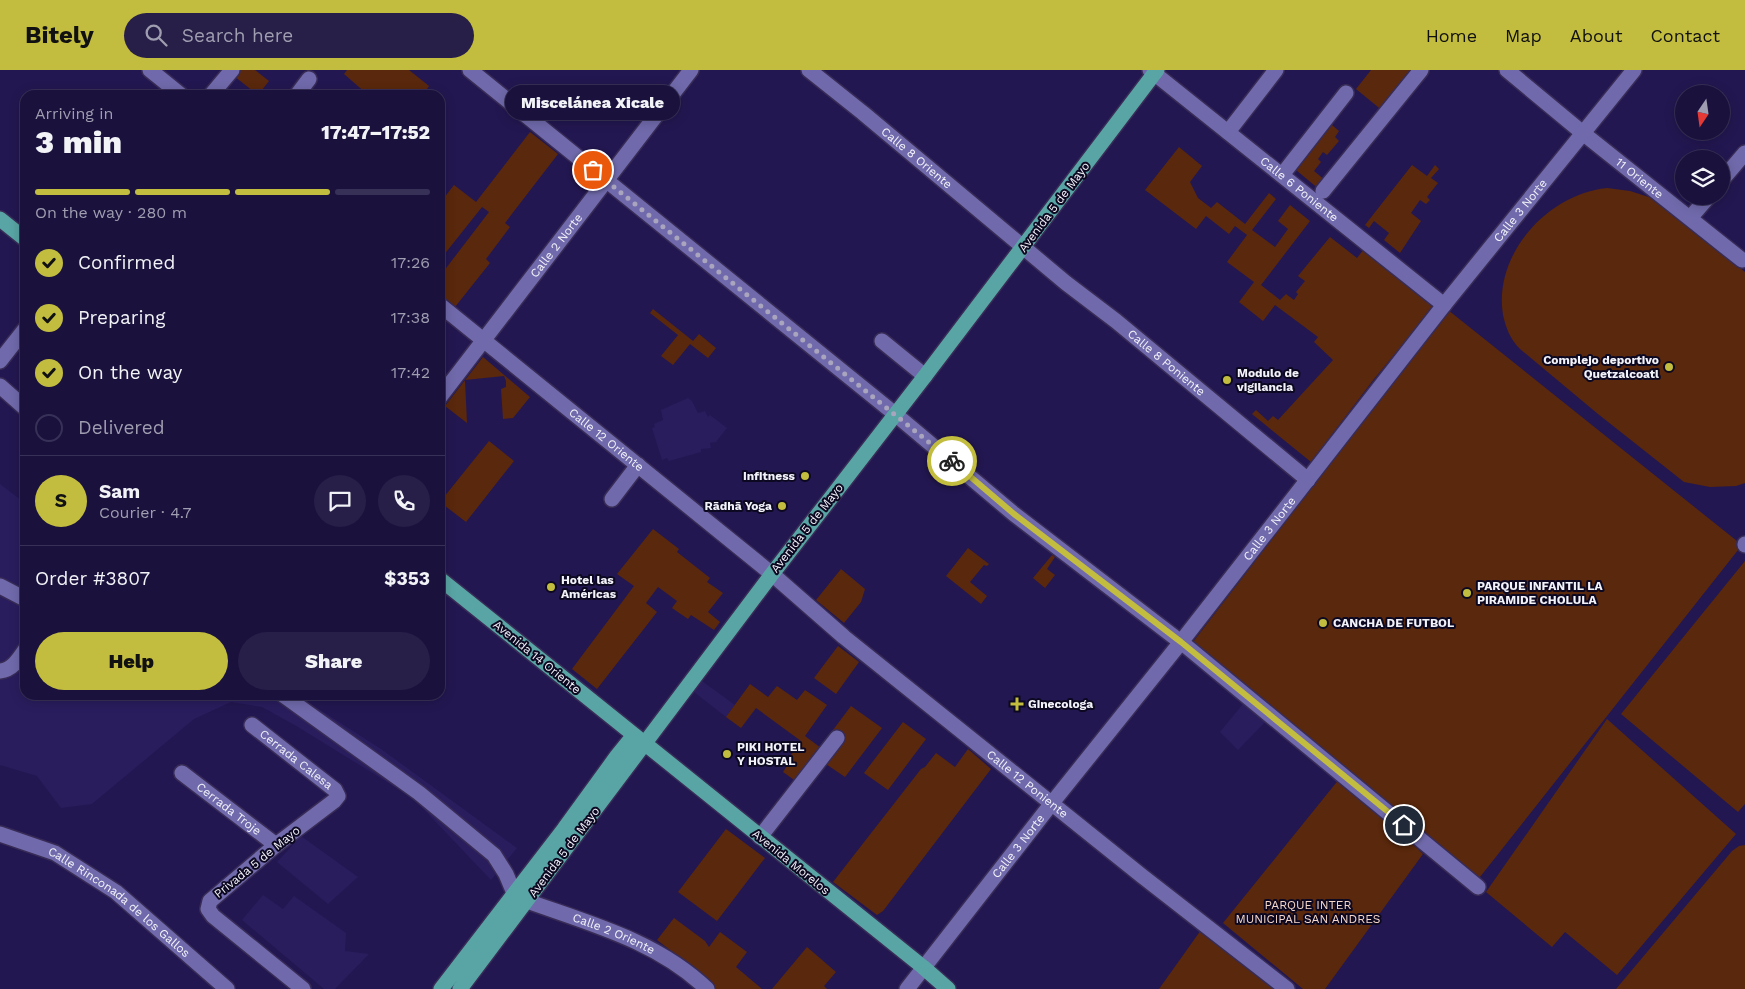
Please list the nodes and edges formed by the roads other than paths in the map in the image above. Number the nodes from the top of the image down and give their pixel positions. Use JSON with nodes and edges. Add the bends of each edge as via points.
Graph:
{"nodes":[{"id":1,"x":150,"y":70,"type":"edge"},
{"id":2,"x":232,"y":70,"type":"edge"},
{"id":3,"x":470,"y":70,"type":"edge"},
{"id":4,"x":691,"y":70,"type":"edge"},
{"id":5,"x":809,"y":70,"type":"edge"},
{"id":6,"x":1276,"y":70,"type":"edge"},
{"id":7,"x":1421,"y":70,"type":"edge"},
{"id":8,"x":1507,"y":70,"type":"edge"},
{"id":9,"x":1634,"y":70,"type":"edge"},
{"id":10,"x":1154,"y":71,"type":"edge"},
{"id":11,"x":309,"y":79,"type":"dead end"},
{"id":12,"x":175,"y":90,"type":"edge"},
{"id":13,"x":216,"y":90,"type":"edge"},
{"id":14,"x":301,"y":90,"type":"edge"},
{"id":15,"x":1346,"y":93,"type":"dead end"},
{"id":16,"x":1228,"y":132,"type":"junction"},
{"id":17,"x":1584,"y":134,"type":"junction"},
{"id":18,"x":1745,"y":152,"type":"edge"},
{"id":19,"x":1730,"y":170,"type":"edge"},
{"id":20,"x":1282,"y":175,"type":"junction"},
{"id":21,"x":605,"y":180,"type":"junction"},
{"id":22,"x":1323,"y":191,"type":"dead end"},
{"id":23,"x":1701,"y":205,"type":"edge"},
{"id":24,"x":1690,"y":218,"type":"junction"},
{"id":25,"x":0,"y":219,"type":"edge"},
{"id":26,"x":20,"y":235,"type":"edge"},
{"id":27,"x":1023,"y":247,"type":"junction"},
{"id":28,"x":1742,"y":260,"type":"dead end"},
{"id":29,"x":1444,"y":305,"type":"junction"},
{"id":30,"x":445,"y":309,"type":"edge"},
{"id":31,"x":20,"y":335,"type":"edge"},
{"id":32,"x":484,"y":341,"type":"junction"},
{"id":33,"x":882,"y":341,"type":"dead end"},
{"id":34,"x":0,"y":361,"type":"edge"},
{"id":35,"x":925,"y":376,"type":"junction"},
{"id":36,"x":0,"y":386,"type":"edge"},
{"id":37,"x":445,"y":391,"type":"edge"},
{"id":38,"x":20,"y":404,"type":"edge"},
{"id":39,"x":895,"y":414,"type":"junction"},
{"id":40,"x":638,"y":465,"type":"junction"},
{"id":41,"x":1308,"y":480,"type":"junction"},
{"id":42,"x":612,"y":499,"type":"dead end"},
{"id":43,"x":772,"y":574,"type":"junction"},
{"id":44,"x":445,"y":583,"type":"edge"},
{"id":45,"x":0,"y":586,"type":"edge"},
{"id":46,"x":20,"y":596,"type":"edge"},
{"id":47,"x":1181,"y":642,"type":"junction"},
{"id":48,"x":20,"y":658,"type":"edge"},
{"id":49,"x":0,"y":671,"type":"edge"},
{"id":50,"x":290,"y":700,"type":"edge"},
{"id":51,"x":252,"y":725,"type":"dead end"},
{"id":52,"x":837,"y":738,"type":"dead end"},
{"id":53,"x":639,"y":739,"type":"junction"},
{"id":54,"x":182,"y":773,"type":"dead end"},
{"id":55,"x":338,"y":796,"type":"joint"},
{"id":56,"x":1052,"y":803,"type":"junction"},
{"id":57,"x":0,"y":834,"type":"edge"},
{"id":58,"x":760,"y":837,"type":"junction"},
{"id":59,"x":276,"y":845,"type":"junction"},
{"id":60,"x":1478,"y":886,"type":"dead end"},
{"id":61,"x":514,"y":892,"type":"junction"},
{"id":62,"x":527,"y":901,"type":"junction"},
{"id":63,"x":923,"y":967,"type":"junction"},
{"id":64,"x":227,"y":989,"type":"edge"},
{"id":65,"x":303,"y":989,"type":"edge"},
{"id":66,"x":441,"y":989,"type":"edge"},
{"id":67,"x":460,"y":989,"type":"edge"},
{"id":68,"x":707,"y":989,"type":"edge"},
{"id":69,"x":907,"y":989,"type":"edge"},
{"id":70,"x":948,"y":989,"type":"edge"},
{"id":71,"x":1287,"y":989,"type":"edge"}],
"edges":[{"from":1,"to":12,"type":"street"},
{"from":2,"to":13,"type":"street"},
{"from":3,"to":21,"type":"street"},
{"from":4,"to":21,"type":"street","name":"Calle 2 Norte"},
{"from":5,"to":27,"type":"street","name":"Calle 8 Oriente"},
{"from":6,"to":16,"type":"street"},
{"from":7,"to":22,"type":"street"},
{"from":8,"to":17,"type":"street","name":"11 Oriente"},
{"from":9,"to":17,"type":"street","name":"Calle 3 Norte"},
{"from":10,"to":16,"type":"street","name":"Calle 6 Poniente"},
{"from":10,"to":27,"type":"main road","name":"Avenida 5 de Mayo"},
{"from":11,"to":14,"type":"street"},
{"from":15,"to":20,"type":"street"},
{"from":16,"to":20,"type":"street","name":"Calle 6 Poniente"},
{"from":17,"to":24,"type":"street","name":"11 Oriente"},
{"from":17,"to":29,"type":"street","name":"Calle 3 Norte"},
{"from":18,"to":19,"type":"street"},
{"from":20,"to":29,"type":"street","name":"Calle 6 Poniente"},
{"from":21,"to":32,"type":"street","name":"Calle 2 Norte"},
{"from":21,"to":39,"type":"street"},
{"from":23,"to":24,"type":"street"},
{"from":24,"to":28,"type":"street","name":"11 Oriente"},
{"from":25,"to":26,"type":"main road"},
{"from":27,"to":35,"type":"main road","name":"Avenida 5 de Mayo"},
{"from":27,"to":41,"type":"street","name":"Calle 8 Poniente"},
{"from":29,"to":41,"type":"street","name":"Calle 3 Norte"},
{"from":30,"to":32,"type":"street","name":"Calle 12 Oriente"},
{"from":31,"to":34,"type":"street"},
{"from":32,"to":37,"type":"street","name":"Calle 2 Norte"},
{"from":32,"to":40,"type":"street","name":"Calle 12 Oriente"},
{"from":33,"to":35,"type":"street"},
{"from":35,"to":39,"type":"main road","name":"Avenida 5 de Mayo"},
{"from":36,"to":38,"type":"street"},
{"from":39,"to":43,"type":"main road","name":"Avenida 5 de Mayo"},
{"from":39,"to":47,"type":"street","via":[[1014,514]]},
{"from":40,"to":42,"type":"street"},
{"from":40,"to":43,"type":"street","name":"Calle 12 Oriente"},
{"from":41,"to":47,"type":"street","name":"Calle 3 Norte"},
{"from":43,"to":53,"type":"main road","name":"Avenida 5 de Mayo"},
{"from":43,"to":56,"type":"street","name":"Calle 12 Poniente","via":[[844,637]]},
{"from":44,"to":53,"type":"main road","name":"Avenida 14 Oriente"},
{"from":45,"to":46,"type":"street"},
{"from":47,"to":56,"type":"street","name":"Calle 3 Norte"},
{"from":47,"to":60,"type":"street"},
{"from":48,"to":49,"type":"street"},
{"from":50,"to":61,"type":"street","via":[[419,793],[494,855]]},
{"from":51,"to":55,"type":"street","name":"Cerrada Calesa"},
{"from":52,"to":58,"type":"street"},
{"from":53,"to":58,"type":"main road","name":"Avenida Morelos"},
{"from":53,"to":61,"type":"main road","name":"Avenida 5 de Mayo","via":[[616,756]]},
{"from":53,"to":62,"type":"main road","name":"Avenida 5 de Mayo","via":[[628,767]]},
{"from":54,"to":59,"type":"street","name":"Cerrada Troje"},
{"from":55,"to":59,"type":"street","name":"Privada 5 de Mayo"},
{"from":56,"to":63,"type":"street","name":"Calle 3 Norte"},
{"from":56,"to":71,"type":"street","name":"Calle 12 Poniente"},
{"from":57,"to":64,"type":"street","name":"Calle Rinconada de los Gallos","via":[[55,853],[116,892]]},
{"from":58,"to":63,"type":"main road","name":"Avenida Morelos"},
{"from":59,"to":65,"type":"street","name":"Privada 5 de Mayo","via":[[210,900],[208,909]]},
{"from":61,"to":62,"type":"street","name":"Calle 2 Oriente"},
{"from":61,"to":66,"type":"main road","name":"Avenida 5 de Mayo"},
{"from":62,"to":67,"type":"main road","name":"Avenida 5 de Mayo"},
{"from":62,"to":68,"type":"street","name":"Calle 2 Oriente","via":[[634,940],[671,960]]},
{"from":63,"to":69,"type":"street","name":"Calle 3 Norte"},
{"from":63,"to":70,"type":"main road","name":"Avenida Morelos"}]}
